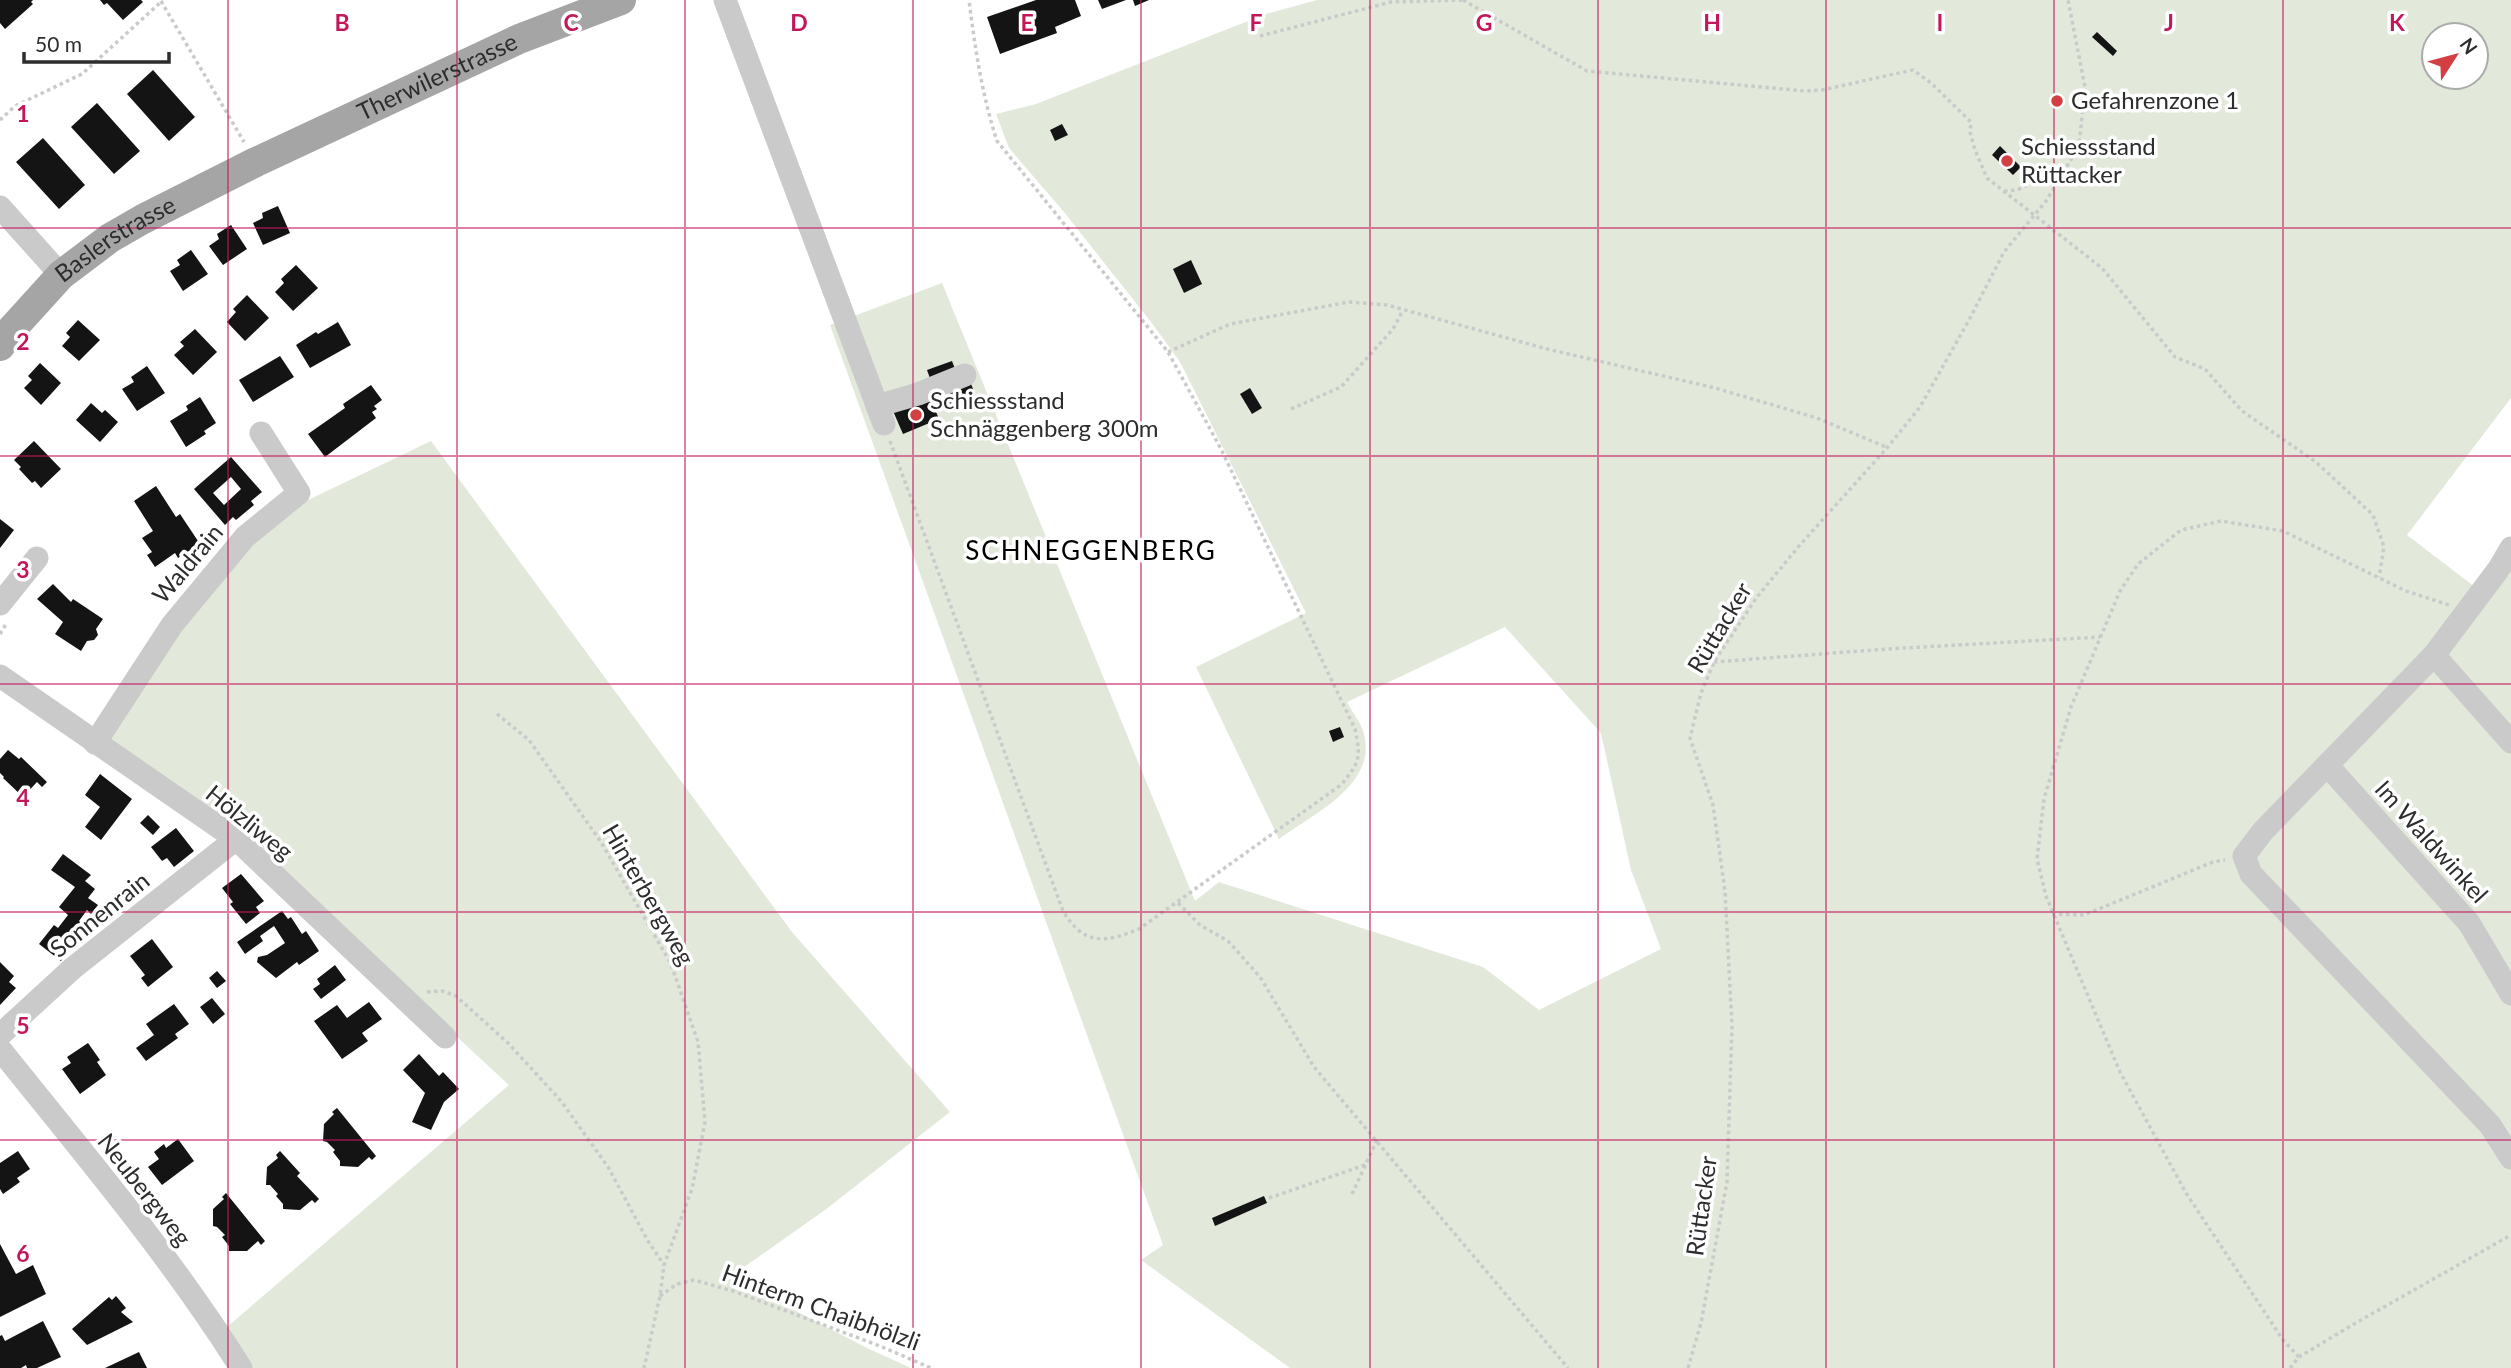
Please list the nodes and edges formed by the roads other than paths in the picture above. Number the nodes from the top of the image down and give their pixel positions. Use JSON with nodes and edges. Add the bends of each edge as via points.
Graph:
{"nodes":[{"id":1,"x":621,"y":0,"type":"edge"},
{"id":2,"x":725,"y":0,"type":"edge"},
{"id":3,"x":256,"y":162,"type":"joint"},
{"id":4,"x":0,"y":207,"type":"edge"},
{"id":5,"x":61,"y":275,"type":"junction"},
{"id":6,"x":0,"y":346,"type":"edge"},
{"id":7,"x":964,"y":375,"type":"dead end"},
{"id":8,"x":261,"y":433,"type":"dead end"},
{"id":9,"x":2511,"y":548,"type":"edge"},
{"id":10,"x":37,"y":558,"type":"dead end"},
{"id":11,"x":0,"y":604,"type":"edge"},
{"id":12,"x":2434,"y":655,"type":"junction"},
{"id":13,"x":0,"y":676,"type":"edge"},
{"id":14,"x":95,"y":743,"type":"junction"},
{"id":15,"x":2511,"y":743,"type":"edge"},
{"id":16,"x":2327,"y":765,"type":"junction"},
{"id":17,"x":236,"y":839,"type":"junction"},
{"id":18,"x":2511,"y":994,"type":"edge"},
{"id":19,"x":0,"y":1035,"type":"edge"},
{"id":20,"x":445,"y":1037,"type":"dead end"},
{"id":21,"x":0,"y":1049,"type":"edge"},
{"id":22,"x":2511,"y":1158,"type":"edge"},
{"id":23,"x":241,"y":1368,"type":"edge"}],
"edges":[{"from":1,"to":3,"type":"main road","name":"Therwilerstrasse","via":[[519,39]]},
{"from":2,"to":7,"type":"street","via":[[881,415]]},
{"from":3,"to":5,"type":"main road","name":"Baslerstrasse","via":[[110,238]]},
{"from":4,"to":5,"type":"street"},
{"from":5,"to":6,"type":"main road","name":"Baslerstrasse"},
{"from":8,"to":14,"type":"street","name":"Waldrain","via":[[299,493],[245,537],[172,625]]},
{"from":9,"to":12,"type":"street"},
{"from":10,"to":11,"type":"street"},
{"from":12,"to":15,"type":"street"},
{"from":12,"to":16,"type":"street"},
{"from":13,"to":14,"type":"street","name":"Hölzliweg"},
{"from":14,"to":17,"type":"street","name":"Hölzliweg"},
{"from":16,"to":18,"type":"street","name":"Im Waldwinkel","via":[[2469,923]]},
{"from":16,"to":22,"type":"street","via":[[2244,856],[2251,874],[2490,1125]]},
{"from":17,"to":19,"type":"street","name":"Sonnenrain","via":[[73,968]]},
{"from":17,"to":20,"type":"street","name":"Hölzliweg"},
{"from":21,"to":23,"type":"street","name":"Neubergweg","via":[[137,1221]]}]}
